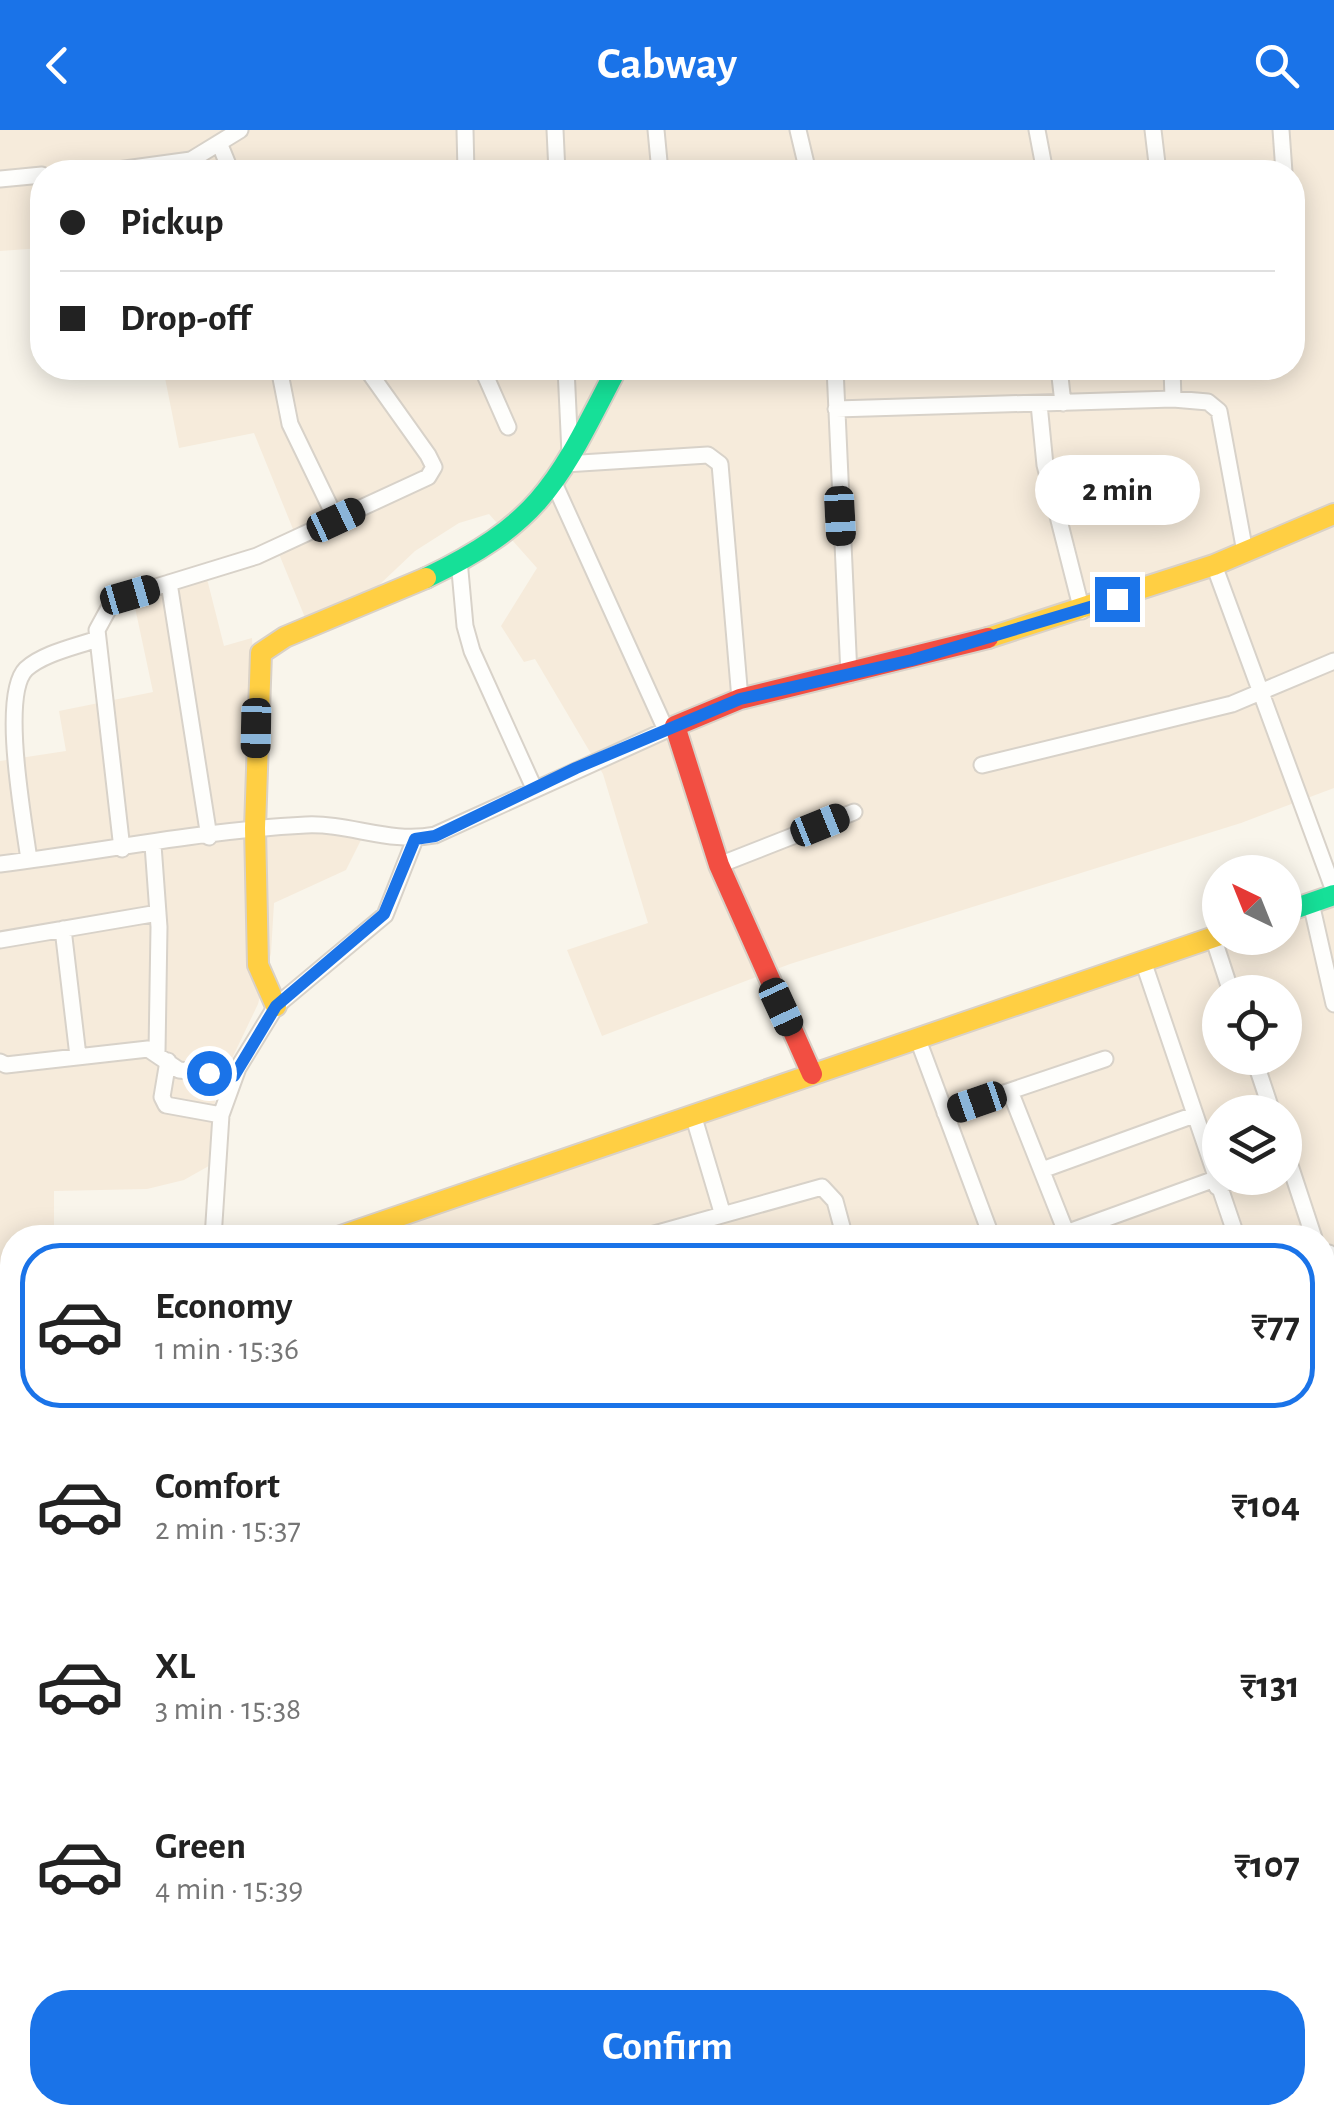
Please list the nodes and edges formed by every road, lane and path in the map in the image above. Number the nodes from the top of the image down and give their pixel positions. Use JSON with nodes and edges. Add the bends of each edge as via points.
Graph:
{"nodes":[{"id":1,"x":240,"y":130,"type":"edge"},
{"id":2,"x":465,"y":130,"type":"edge"},
{"id":3,"x":556,"y":130,"type":"edge"},
{"id":4,"x":656,"y":130,"type":"edge"},
{"id":5,"x":798,"y":130,"type":"edge"},
{"id":6,"x":1037,"y":130,"type":"edge"},
{"id":7,"x":1153,"y":130,"type":"edge"},
{"id":8,"x":1281,"y":130,"type":"edge"},
{"id":9,"x":220,"y":145,"type":"junction"},
{"id":10,"x":185,"y":160,"type":"edge"},
{"id":11,"x":226,"y":160,"type":"edge"},
{"id":12,"x":466,"y":160,"type":"edge"},
{"id":13,"x":557,"y":160,"type":"edge"},
{"id":14,"x":659,"y":160,"type":"edge"},
{"id":15,"x":805,"y":160,"type":"edge"},
{"id":16,"x":1043,"y":160,"type":"edge"},
{"id":17,"x":1157,"y":160,"type":"edge"},
{"id":18,"x":1283,"y":160,"type":"edge"},
{"id":19,"x":30,"y":176,"type":"edge"},
{"id":20,"x":0,"y":179,"type":"edge"},
{"id":21,"x":281,"y":380,"type":"edge"},
{"id":22,"x":374,"y":380,"type":"edge"},
{"id":23,"x":487,"y":380,"type":"edge"},
{"id":24,"x":566,"y":380,"type":"edge"},
{"id":25,"x":611,"y":380,"type":"edge"},
{"id":26,"x":835,"y":380,"type":"edge"},
{"id":27,"x":1060,"y":380,"type":"edge"},
{"id":28,"x":1173,"y":380,"type":"edge"},
{"id":29,"x":1174,"y":398,"type":"junction"},
{"id":30,"x":1063,"y":403,"type":"junction"},
{"id":31,"x":1040,"y":404,"type":"junction"},
{"id":32,"x":836,"y":410,"type":"junction"},
{"id":33,"x":508,"y":428,"type":"dead end"},
{"id":34,"x":568,"y":459,"type":"junction"},
{"id":35,"x":554,"y":483,"type":"junction"},
{"id":36,"x":1334,"y":514,"type":"edge"},
{"id":37,"x":336,"y":520,"type":"junction"},
{"id":38,"x":1245,"y":552,"type":"junction"},
{"id":39,"x":458,"y":560,"type":"junction"},
{"id":40,"x":1214,"y":565,"type":"junction"},
{"id":41,"x":169,"y":583,"type":"junction"},
{"id":42,"x":1082,"y":611,"type":"junction"},
{"id":43,"x":98,"y":639,"type":"junction"},
{"id":44,"x":1334,"y":662,"type":"edge"},
{"id":45,"x":850,"y":675,"type":"junction"},
{"id":46,"x":1262,"y":692,"type":"junction"},
{"id":47,"x":740,"y":699,"type":"junction"},
{"id":48,"x":670,"y":728,"type":"junction"},
{"id":49,"x":982,"y":765,"type":"dead end"},
{"id":50,"x":534,"y":788,"type":"junction"},
{"id":51,"x":854,"y":812,"type":"dead end"},
{"id":52,"x":255,"y":828,"type":"junction"},
{"id":53,"x":209,"y":837,"type":"junction"},
{"id":54,"x":415,"y":839,"type":"junction"},
{"id":55,"x":154,"y":845,"type":"junction"},
{"id":56,"x":122,"y":849,"type":"junction"},
{"id":57,"x":28,"y":860,"type":"junction"},
{"id":58,"x":0,"y":864,"type":"edge"},
{"id":59,"x":718,"y":865,"type":"junction"},
{"id":60,"x":1334,"y":893,"type":"edge"},
{"id":61,"x":1311,"y":903,"type":"junction"},
{"id":62,"x":1302,"y":906,"type":"edge"},
{"id":63,"x":158,"y":913,"type":"junction"},
{"id":64,"x":63,"y":929,"type":"junction"},
{"id":65,"x":0,"y":940,"type":"edge"},
{"id":66,"x":1202,"y":941,"type":"edge"},
{"id":67,"x":1142,"y":961,"type":"junction"},
{"id":68,"x":1334,"y":1004,"type":"edge"},
{"id":69,"x":276,"y":1006,"type":"junction"},
{"id":70,"x":917,"y":1038,"type":"junction"},
{"id":71,"x":78,"y":1056,"type":"junction"},
{"id":72,"x":162,"y":1057,"type":"junction"},
{"id":73,"x":1105,"y":1059,"type":"dead end"},
{"id":74,"x":0,"y":1062,"type":"edge"},
{"id":75,"x":812,"y":1074,"type":"junction"},
{"id":76,"x":234,"y":1076,"type":"junction"},
{"id":77,"x":1010,"y":1091,"type":"junction"},
{"id":78,"x":944,"y":1113,"type":"junction"},
{"id":79,"x":221,"y":1115,"type":"junction"},
{"id":80,"x":1194,"y":1115,"type":"junction"},
{"id":81,"x":694,"y":1118,"type":"junction"},
{"id":82,"x":1202,"y":1140,"type":"edge"},
{"id":83,"x":1042,"y":1170,"type":"junction"},
{"id":84,"x":1202,"y":1188,"type":"edge"},
{"id":85,"x":1221,"y":1195,"type":"edge"},
{"id":86,"x":1300,"y":1195,"type":"edge"},
{"id":87,"x":722,"y":1212,"type":"junction"},
{"id":88,"x":214,"y":1225,"type":"edge"},
{"id":89,"x":402,"y":1225,"type":"edge"},
{"id":90,"x":681,"y":1225,"type":"edge"},
{"id":91,"x":841,"y":1225,"type":"edge"},
{"id":92,"x":987,"y":1225,"type":"edge"},
{"id":93,"x":1056,"y":1225,"type":"edge"},
{"id":94,"x":1089,"y":1225,"type":"edge"},
{"id":95,"x":1232,"y":1225,"type":"edge"},
{"id":96,"x":1310,"y":1225,"type":"edge"}],
"edges":[{"from":1,"to":9,"type":"street"},
{"from":2,"to":12,"type":"street"},
{"from":3,"to":13,"type":"street"},
{"from":4,"to":14,"type":"street"},
{"from":5,"to":15,"type":"street"},
{"from":6,"to":16,"type":"street"},
{"from":7,"to":17,"type":"street"},
{"from":8,"to":18,"type":"street"},
{"from":9,"to":10,"type":"street"},
{"from":9,"to":11,"type":"street"},
{"from":19,"to":20,"type":"street"},
{"from":21,"to":37,"type":"street","via":[[290,424]]},
{"from":22,"to":37,"type":"street","via":[[434,467],[428,477]]},
{"from":23,"to":33,"type":"street"},
{"from":24,"to":34,"type":"street"},
{"from":25,"to":34,"type":"street"},
{"from":26,"to":32,"type":"street"},
{"from":27,"to":30,"type":"street"},
{"from":28,"to":29,"type":"street"},
{"from":29,"to":30,"type":"street"},
{"from":29,"to":38,"type":"street","via":[[1219,410]]},
{"from":30,"to":31,"type":"street"},
{"from":31,"to":32,"type":"street"},
{"from":31,"to":42,"type":"street","via":[[1045,465]]},
{"from":32,"to":45,"type":"street"},
{"from":34,"to":35,"type":"street"},
{"from":34,"to":47,"type":"street","via":[[708,455],[720,464]]},
{"from":35,"to":39,"type":"street","via":[[513,528]]},
{"from":35,"to":48,"type":"street"},
{"from":36,"to":38,"type":"street"},
{"from":37,"to":41,"type":"street","via":[[257,556]]},
{"from":38,"to":40,"type":"street"},
{"from":39,"to":50,"type":"street","via":[[472,651]]},
{"from":39,"to":52,"type":"street","via":[[260,653]]},
{"from":40,"to":42,"type":"street"},
{"from":40,"to":46,"type":"street"},
{"from":41,"to":43,"type":"street","via":[[108,608]]},
{"from":41,"to":53,"type":"street"},
{"from":42,"to":45,"type":"street"},
{"from":43,"to":56,"type":"street"},
{"from":43,"to":57,"type":"street","via":[[35,662],[15,682],[12,710]]},
{"from":44,"to":46,"type":"street"},
{"from":45,"to":47,"type":"street"},
{"from":46,"to":49,"type":"street"},
{"from":46,"to":60,"type":"street"},
{"from":47,"to":48,"type":"street"},
{"from":48,"to":50,"type":"street"},
{"from":48,"to":59,"type":"street"},
{"from":50,"to":54,"type":"street","via":[[435,836]]},
{"from":51,"to":59,"type":"street"},
{"from":52,"to":53,"type":"street"},
{"from":52,"to":54,"type":"street","via":[[312,825]]},
{"from":52,"to":69,"type":"street","via":[[260,978]]},
{"from":53,"to":55,"type":"street"},
{"from":54,"to":69,"type":"street","via":[[384,914]]},
{"from":55,"to":56,"type":"street"},
{"from":55,"to":63,"type":"street"},
{"from":56,"to":57,"type":"street"},
{"from":57,"to":58,"type":"street"},
{"from":59,"to":75,"type":"street"},
{"from":60,"to":61,"type":"street"},
{"from":61,"to":62,"type":"street"},
{"from":61,"to":68,"type":"street"},
{"from":63,"to":64,"type":"street"},
{"from":63,"to":72,"type":"street"},
{"from":64,"to":65,"type":"street"},
{"from":64,"to":71,"type":"street"},
{"from":66,"to":67,"type":"street"},
{"from":67,"to":70,"type":"street"},
{"from":67,"to":80,"type":"street"},
{"from":69,"to":76,"type":"street"},
{"from":70,"to":75,"type":"street"},
{"from":70,"to":78,"type":"street"},
{"from":71,"to":72,"type":"street","via":[[148,1049]]},
{"from":71,"to":74,"type":"street"},
{"from":72,"to":76,"type":"street","via":[[179,1070]]},
{"from":72,"to":79,"type":"street","via":[[166,1105]]},
{"from":73,"to":77,"type":"street"},
{"from":75,"to":81,"type":"street"},
{"from":76,"to":79,"type":"street"},
{"from":77,"to":78,"type":"street"},
{"from":77,"to":83,"type":"street"},
{"from":78,"to":92,"type":"street"},
{"from":79,"to":88,"type":"street"},
{"from":80,"to":82,"type":"street"},
{"from":80,"to":83,"type":"street"},
{"from":81,"to":87,"type":"street"},
{"from":81,"to":89,"type":"street"},
{"from":83,"to":93,"type":"street"},
{"from":84,"to":94,"type":"street"},
{"from":85,"to":95,"type":"street"},
{"from":86,"to":96,"type":"street"},
{"from":87,"to":90,"type":"street"},
{"from":87,"to":91,"type":"street","via":[[822,1187],[835,1200]]}]}
